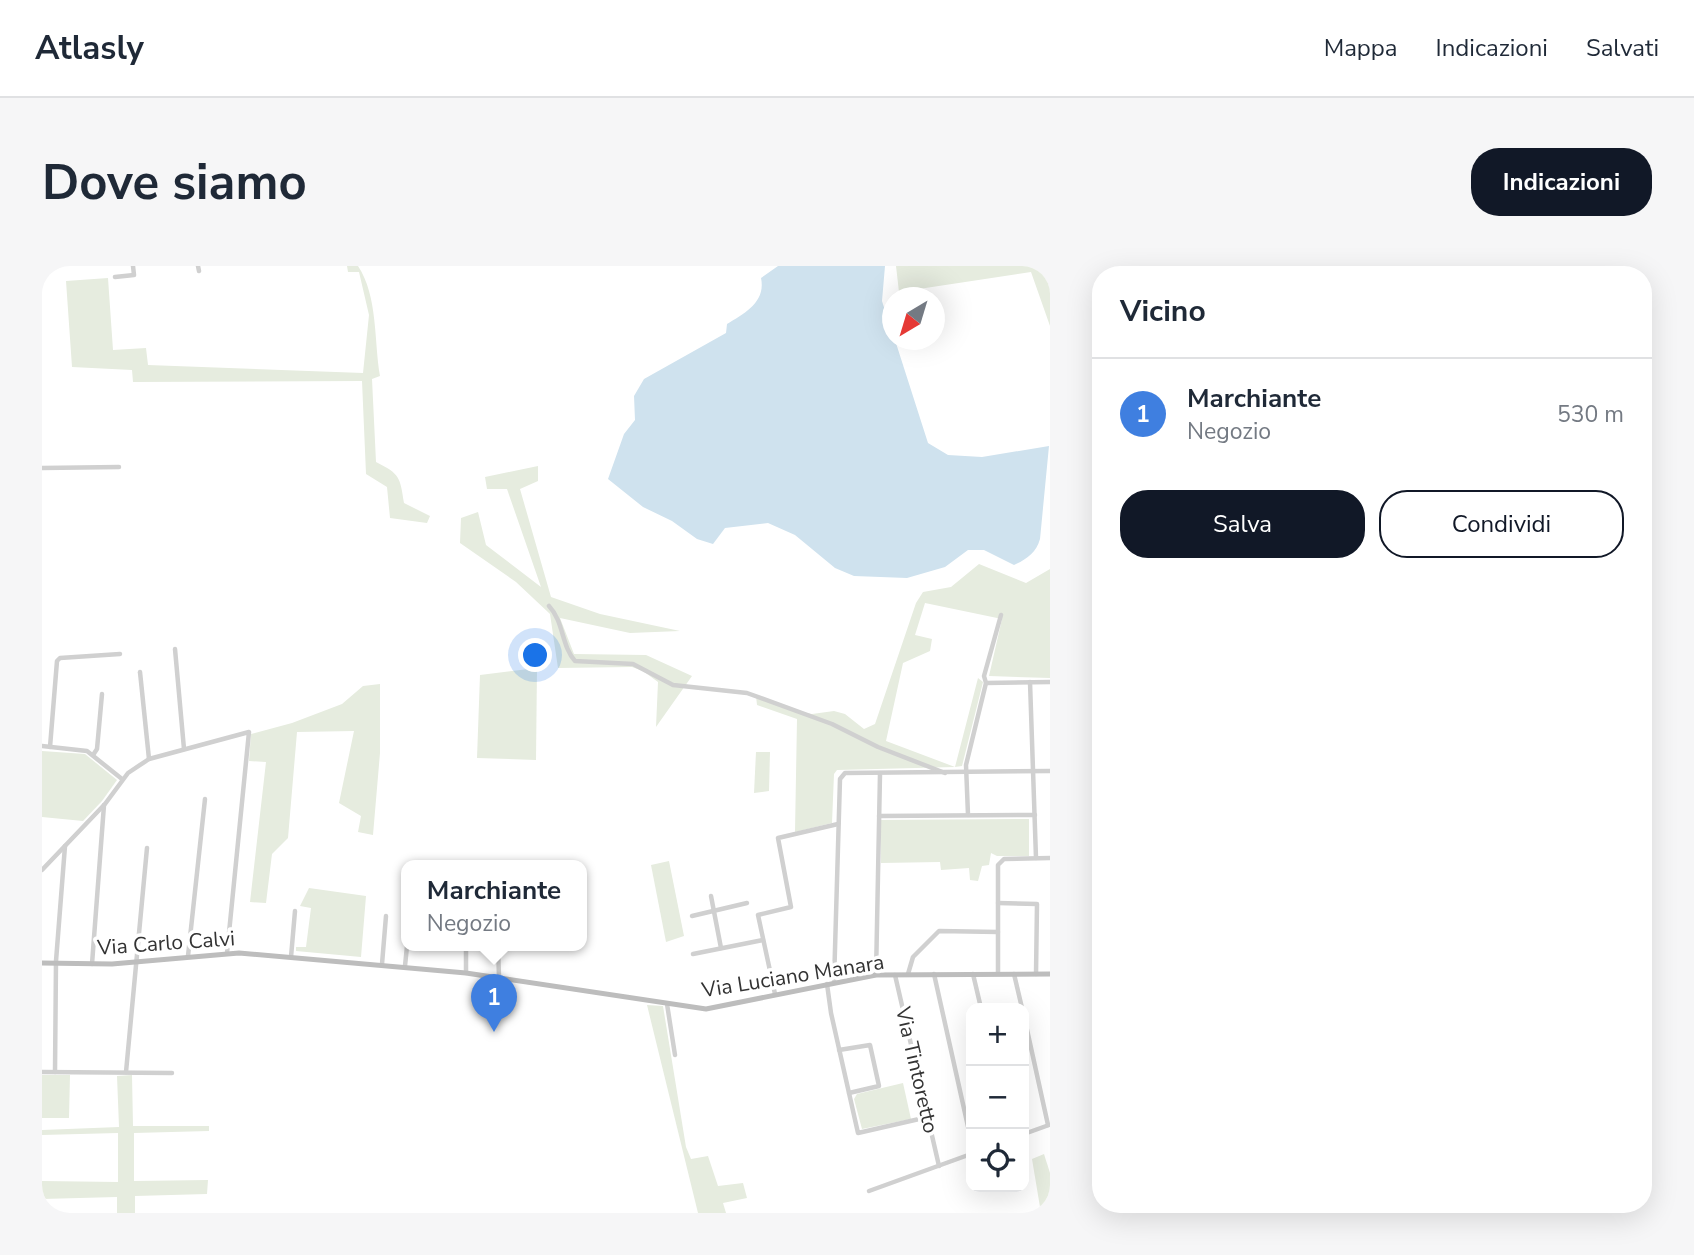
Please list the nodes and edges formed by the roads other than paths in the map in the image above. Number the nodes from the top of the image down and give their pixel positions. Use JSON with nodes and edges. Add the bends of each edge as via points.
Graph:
{"nodes":[{"id":1,"x":133,"y":266,"type":"edge"},
{"id":2,"x":116,"y":277,"type":"dead end"},
{"id":3,"x":119,"y":467,"type":"dead end"},
{"id":4,"x":42,"y":468,"type":"edge"},
{"id":5,"x":549,"y":606,"type":"dead end"},
{"id":6,"x":1001,"y":615,"type":"dead end"},
{"id":7,"x":175,"y":649,"type":"dead end"},
{"id":8,"x":120,"y":654,"type":"dead end"},
{"id":9,"x":140,"y":672,"type":"dead end"},
{"id":10,"x":1030,"y":682,"type":"junction"},
{"id":11,"x":1050,"y":682,"type":"edge"},
{"id":12,"x":986,"y":683,"type":"junction"},
{"id":13,"x":102,"y":694,"type":"dead end"},
{"id":14,"x":42,"y":747,"type":"edge"},
{"id":15,"x":50,"y":747,"type":"junction"},
{"id":16,"x":184,"y":749,"type":"junction"},
{"id":17,"x":93,"y":755,"type":"junction"},
{"id":18,"x":149,"y":760,"type":"junction"},
{"id":19,"x":1050,"y":771,"type":"edge"},
{"id":20,"x":967,"y":772,"type":"junction"},
{"id":21,"x":1034,"y":772,"type":"junction"},
{"id":22,"x":880,"y":774,"type":"junction"},
{"id":23,"x":944,"y":774,"type":"junction"},
{"id":24,"x":122,"y":780,"type":"junction"},
{"id":25,"x":205,"y":799,"type":"dead end"},
{"id":26,"x":104,"y":804,"type":"junction"},
{"id":27,"x":968,"y":815,"type":"junction"},
{"id":28,"x":1035,"y":815,"type":"junction"},
{"id":29,"x":879,"y":816,"type":"junction"},
{"id":30,"x":838,"y":824,"type":"junction"},
{"id":31,"x":65,"y":846,"type":"junction"},
{"id":32,"x":147,"y":848,"type":"dead end"},
{"id":33,"x":1036,"y":858,"type":"junction"},
{"id":34,"x":1050,"y":858,"type":"edge"},
{"id":35,"x":42,"y":870,"type":"edge"},
{"id":36,"x":711,"y":896,"type":"dead end"},
{"id":37,"x":998,"y":903,"type":"junction"},
{"id":38,"x":747,"y":904,"type":"dead end"},
{"id":39,"x":295,"y":911,"type":"dead end"},
{"id":40,"x":714,"y":911,"type":"junction"},
{"id":41,"x":386,"y":916,"type":"dead end"},
{"id":42,"x":692,"y":916,"type":"dead end"},
{"id":43,"x":998,"y":932,"type":"junction"},
{"id":44,"x":764,"y":940,"type":"junction"},
{"id":45,"x":721,"y":948,"type":"junction"},
{"id":46,"x":406,"y":951,"type":"edge"},
{"id":47,"x":466,"y":951,"type":"edge"},
{"id":48,"x":498,"y":951,"type":"edge"},
{"id":49,"x":227,"y":953,"type":"junction"},
{"id":50,"x":693,"y":954,"type":"dead end"},
{"id":51,"x":188,"y":956,"type":"junction"},
{"id":52,"x":291,"y":957,"type":"junction"},
{"id":53,"x":136,"y":961,"type":"junction"},
{"id":54,"x":42,"y":963,"type":"edge"},
{"id":55,"x":56,"y":964,"type":"junction"},
{"id":56,"x":92,"y":964,"type":"junction"},
{"id":57,"x":383,"y":964,"type":"junction"},
{"id":58,"x":405,"y":966,"type":"junction"},
{"id":59,"x":466,"y":973,"type":"junction"},
{"id":60,"x":908,"y":974,"type":"junction"},
{"id":61,"x":934,"y":974,"type":"junction"},
{"id":62,"x":973,"y":974,"type":"junction"},
{"id":63,"x":998,"y":974,"type":"junction"},
{"id":64,"x":1014,"y":974,"type":"junction"},
{"id":65,"x":1037,"y":974,"type":"junction"},
{"id":66,"x":1050,"y":974,"type":"edge"},
{"id":67,"x":876,"y":975,"type":"junction"},
{"id":68,"x":895,"y":975,"type":"junction"},
{"id":69,"x":499,"y":977,"type":"junction"},
{"id":70,"x":834,"y":983,"type":"junction"},
{"id":71,"x":827,"y":984,"type":"junction"},
{"id":72,"x":775,"y":994,"type":"junction"},
{"id":73,"x":980,"y":1003,"type":"edge"},
{"id":74,"x":1021,"y":1003,"type":"edge"},
{"id":75,"x":667,"y":1004,"type":"junction"},
{"id":76,"x":1029,"y":1038,"type":"edge"},
{"id":77,"x":839,"y":1050,"type":"junction"},
{"id":78,"x":675,"y":1055,"type":"dead end"},
{"id":79,"x":42,"y":1072,"type":"edge"},
{"id":80,"x":55,"y":1072,"type":"junction"},
{"id":81,"x":126,"y":1072,"type":"junction"},
{"id":82,"x":172,"y":1073,"type":"dead end"},
{"id":83,"x":849,"y":1093,"type":"junction"},
{"id":84,"x":928,"y":1117,"type":"junction"},
{"id":85,"x":1049,"y":1125,"type":"edge"},
{"id":86,"x":969,"y":1129,"type":"edge"},
{"id":87,"x":1029,"y":1132,"type":"edge"},
{"id":88,"x":966,"y":1156,"type":"edge"},
{"id":89,"x":939,"y":1166,"type":"junction"},
{"id":90,"x":869,"y":1191,"type":"dead end"}],
"edges":[{"from":1,"to":2,"type":"street","via":[[134,275]]},
{"from":3,"to":4,"type":"street"},
{"from":5,"to":23,"type":"street","via":[[557,614],[575,661],[633,664],[673,684],[747,693],[813,716]]},
{"from":6,"to":12,"type":"street"},
{"from":7,"to":16,"type":"street"},
{"from":8,"to":15,"type":"street","via":[[57,661]]},
{"from":9,"to":18,"type":"street"},
{"from":10,"to":11,"type":"street"},
{"from":10,"to":12,"type":"street"},
{"from":10,"to":21,"type":"street"},
{"from":12,"to":20,"type":"street"},
{"from":13,"to":17,"type":"street"},
{"from":14,"to":15,"type":"street"},
{"from":15,"to":17,"type":"street"},
{"from":16,"to":18,"type":"street"},
{"from":16,"to":49,"type":"street","via":[[249,732]]},
{"from":17,"to":24,"type":"street"},
{"from":18,"to":24,"type":"street"},
{"from":19,"to":21,"type":"street"},
{"from":20,"to":21,"type":"street"},
{"from":20,"to":23,"type":"street"},
{"from":20,"to":27,"type":"street"},
{"from":21,"to":28,"type":"street"},
{"from":22,"to":23,"type":"street"},
{"from":22,"to":29,"type":"street"},
{"from":22,"to":30,"type":"street","via":[[845,773],[840,779]]},
{"from":24,"to":26,"type":"street"},
{"from":25,"to":51,"type":"street"},
{"from":26,"to":31,"type":"street"},
{"from":26,"to":56,"type":"street"},
{"from":27,"to":28,"type":"street"},
{"from":27,"to":29,"type":"street"},
{"from":28,"to":33,"type":"street"},
{"from":29,"to":67,"type":"street"},
{"from":30,"to":44,"type":"street","via":[[778,838],[791,907],[758,915]]},
{"from":30,"to":70,"type":"street"},
{"from":31,"to":35,"type":"street"},
{"from":31,"to":55,"type":"street"},
{"from":32,"to":53,"type":"street"},
{"from":33,"to":34,"type":"street"},
{"from":33,"to":37,"type":"street","via":[[1004,859],[998,865]]},
{"from":36,"to":40,"type":"street"},
{"from":37,"to":43,"type":"street"},
{"from":37,"to":65,"type":"street","via":[[1037,904]]},
{"from":38,"to":40,"type":"street"},
{"from":39,"to":52,"type":"street"},
{"from":40,"to":42,"type":"street"},
{"from":40,"to":45,"type":"street"},
{"from":41,"to":57,"type":"street"},
{"from":43,"to":60,"type":"street","via":[[939,931],[913,957]]},
{"from":43,"to":63,"type":"street"},
{"from":44,"to":45,"type":"street"},
{"from":44,"to":72,"type":"street"},
{"from":45,"to":50,"type":"street"},
{"from":46,"to":58,"type":"street"},
{"from":47,"to":59,"type":"street"},
{"from":48,"to":69,"type":"street"},
{"from":49,"to":51,"type":"street","name":"Via Carlo Calvi"},
{"from":49,"to":52,"type":"street","name":"Via Carlo Calvi"},
{"from":51,"to":53,"type":"street","name":"Via Carlo Calvi"},
{"from":52,"to":57,"type":"street","name":"Via Carlo Calvi"},
{"from":53,"to":56,"type":"street","name":"Via Carlo Calvi"},
{"from":53,"to":81,"type":"street"},
{"from":54,"to":55,"type":"street","name":"Via Carlo Calvi"},
{"from":55,"to":56,"type":"street","name":"Via Carlo Calvi"},
{"from":55,"to":80,"type":"street"},
{"from":57,"to":58,"type":"street","name":"Via Carlo Calvi"},
{"from":58,"to":59,"type":"street","name":"Via Carlo Calvi"},
{"from":59,"to":69,"type":"street","name":"Via Carlo Calvi"},
{"from":60,"to":61,"type":"street","name":"Via Luciano Manara"},
{"from":60,"to":68,"type":"street","name":"Via Luciano Manara"},
{"from":61,"to":62,"type":"street","name":"Via Luciano Manara"},
{"from":61,"to":86,"type":"street"},
{"from":62,"to":63,"type":"street","name":"Via Luciano Manara"},
{"from":62,"to":73,"type":"street"},
{"from":63,"to":64,"type":"street","name":"Via Luciano Manara"},
{"from":64,"to":65,"type":"street","name":"Via Luciano Manara"},
{"from":64,"to":74,"type":"street"},
{"from":65,"to":66,"type":"street","name":"Via Luciano Manara"},
{"from":67,"to":68,"type":"street","name":"Via Luciano Manara"},
{"from":67,"to":70,"type":"street","name":"Via Luciano Manara"},
{"from":68,"to":84,"type":"street","name":"Via Tintoretto"},
{"from":69,"to":75,"type":"street","name":"Via Carlo Calvi"},
{"from":70,"to":71,"type":"street","name":"Via Luciano Manara"},
{"from":71,"to":72,"type":"street","name":"Via Luciano Manara"},
{"from":71,"to":77,"type":"street"},
{"from":72,"to":75,"type":"street","name":"Via Luciano Manara","via":[[706,1009]]},
{"from":75,"to":78,"type":"street"},
{"from":76,"to":85,"type":"street"},
{"from":77,"to":83,"type":"street"},
{"from":77,"to":83,"type":"street","via":[[870,1045],[879,1086]]},
{"from":79,"to":80,"type":"street"},
{"from":80,"to":81,"type":"street"},
{"from":81,"to":82,"type":"street"},
{"from":83,"to":84,"type":"street","via":[[858,1133]]},
{"from":84,"to":89,"type":"street","name":"Via Tintoretto"},
{"from":85,"to":87,"type":"street"},
{"from":88,"to":89,"type":"street"},
{"from":89,"to":90,"type":"street"}]}
